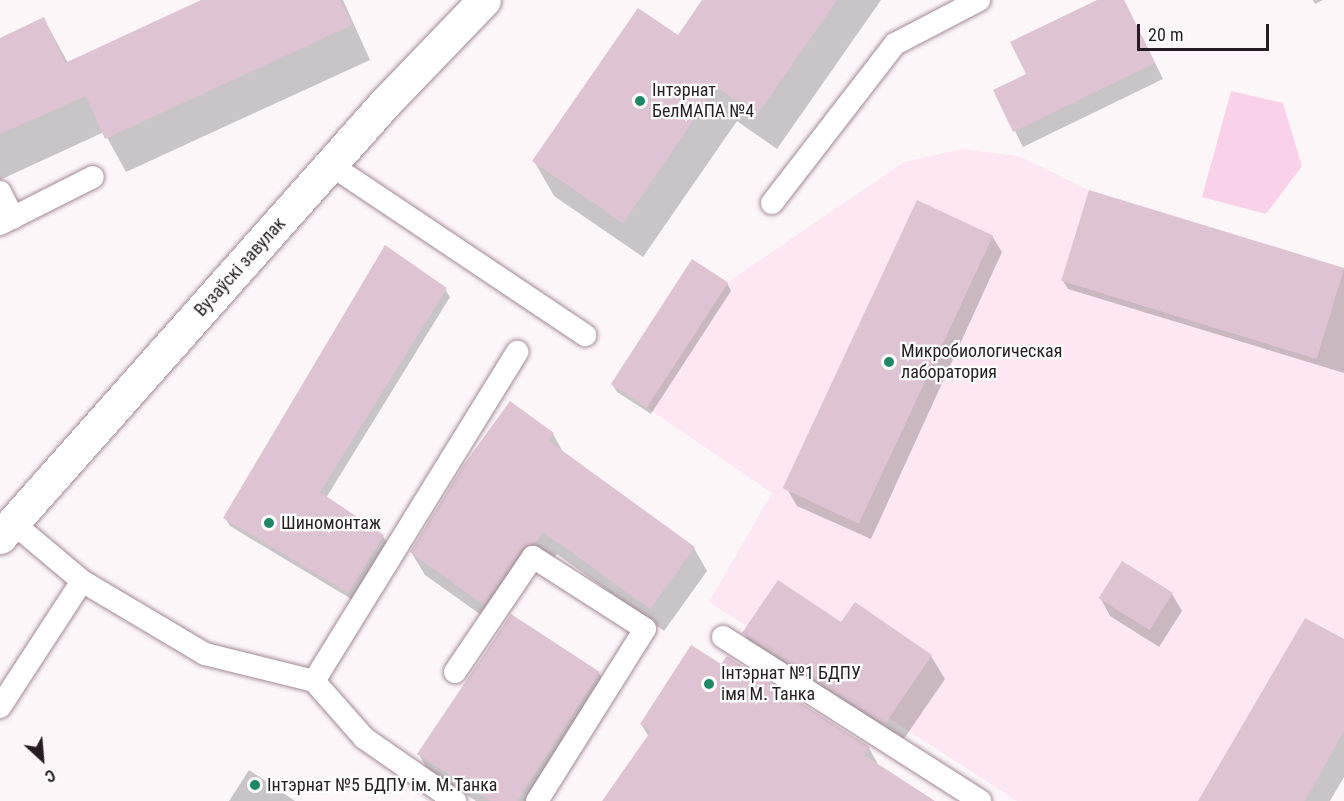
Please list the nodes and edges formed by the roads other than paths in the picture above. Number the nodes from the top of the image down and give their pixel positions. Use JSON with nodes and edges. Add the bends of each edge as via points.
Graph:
{"nodes":[{"id":1,"x":484,"y":0,"type":"edge"},
{"id":2,"x":979,"y":0,"type":"edge"},
{"id":3,"x":331,"y":165,"type":"junction"},
{"id":4,"x":93,"y":177,"type":"dead end"},
{"id":5,"x":0,"y":192,"type":"edge"},
{"id":6,"x":772,"y":203,"type":"dead end"},
{"id":7,"x":6,"y":221,"type":"edge"},
{"id":8,"x":585,"y":335,"type":"dead end"},
{"id":9,"x":517,"y":352,"type":"dead end"},
{"id":10,"x":6,"y":530,"type":"edge"},
{"id":11,"x":82,"y":582,"type":"junction"},
{"id":12,"x":723,"y":637,"type":"dead end"},
{"id":13,"x":455,"y":672,"type":"dead end"},
{"id":14,"x":314,"y":681,"type":"junction"},
{"id":15,"x":0,"y":707,"type":"edge"},
{"id":16,"x":455,"y":801,"type":"edge"},
{"id":17,"x":537,"y":801,"type":"edge"},
{"id":18,"x":980,"y":801,"type":"edge"}],
"edges":[{"from":1,"to":3,"type":"street","name":"Вузаўскі завулак"},
{"from":2,"to":6,"type":"lane","via":[[895,44]]},
{"from":3,"to":8,"type":"lane"},
{"from":3,"to":10,"type":"street","name":"Вузаўскі завулак"},
{"from":4,"to":7,"type":"lane"},
{"from":5,"to":7,"type":"lane"},
{"from":9,"to":14,"type":"lane"},
{"from":10,"to":11,"type":"lane"},
{"from":11,"to":14,"type":"lane","via":[[205,654]]},
{"from":11,"to":15,"type":"lane"},
{"from":12,"to":18,"type":"lane"},
{"from":13,"to":17,"type":"lane","via":[[533,557],[645,629]]},
{"from":14,"to":16,"type":"lane","via":[[364,738]]}]}
